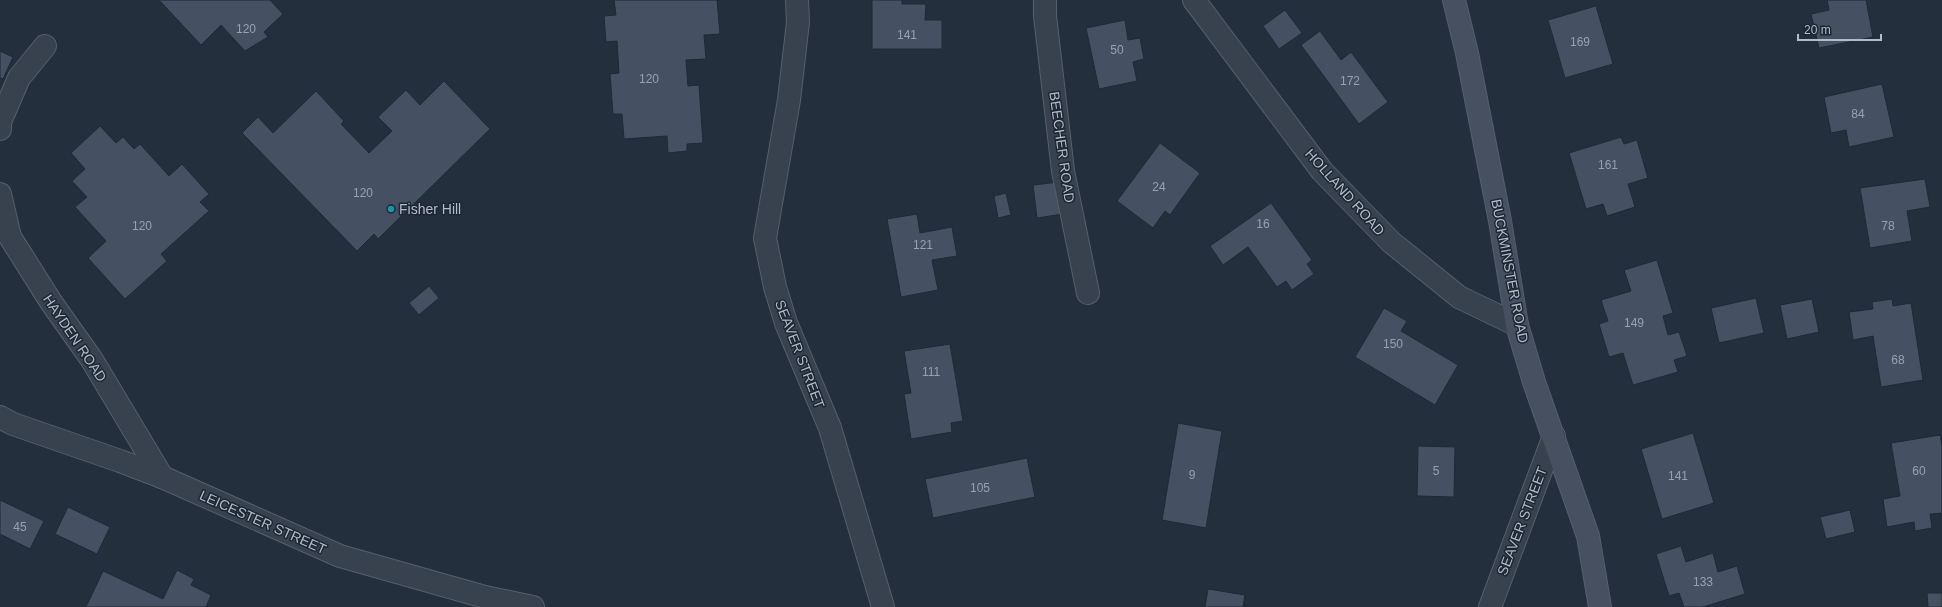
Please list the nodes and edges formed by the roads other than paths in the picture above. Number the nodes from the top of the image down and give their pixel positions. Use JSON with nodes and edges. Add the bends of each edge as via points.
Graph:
{"nodes":[{"id":1,"x":797,"y":0,"type":"edge"},
{"id":2,"x":1045,"y":0,"type":"edge"},
{"id":3,"x":1194,"y":0,"type":"edge"},
{"id":4,"x":1454,"y":0,"type":"edge"},
{"id":5,"x":45,"y":46,"type":"dead end"},
{"id":6,"x":0,"y":129,"type":"edge"},
{"id":7,"x":0,"y":194,"type":"edge"},
{"id":8,"x":1088,"y":294,"type":"dead end"},
{"id":9,"x":1518,"y":325,"type":"junction"},
{"id":10,"x":0,"y":417,"type":"edge"},
{"id":11,"x":1554,"y":436,"type":"junction"},
{"id":12,"x":162,"y":477,"type":"junction"},
{"id":13,"x":533,"y":607,"type":"edge"},
{"id":14,"x":883,"y":607,"type":"edge"},
{"id":15,"x":1490,"y":607,"type":"edge"},
{"id":16,"x":1600,"y":607,"type":"edge"}],
"edges":[{"from":1,"to":14,"type":"street","name":"SEAVER STREET","via":[[798,22],[789,100],[765,238],[775,288],[786,323],[830,428]]},
{"from":2,"to":8,"type":"street","name":"BEECHER ROAD","via":[[1063,171]]},
{"from":3,"to":9,"type":"street","name":"HOLLAND ROAD","via":[[1322,171],[1386,237],[1459,297]]},
{"from":4,"to":9,"type":"street","name":"BUCKMINSTER ROAD","via":[[1467,53]]},
{"from":5,"to":6,"type":"street","via":[[19,78],[0,122]]},
{"from":7,"to":12,"type":"street","name":"HAYDEN ROAD","via":[[10,237],[92,360]]},
{"from":9,"to":11,"type":"street","name":"BUCKMINSTER ROAD","via":[[1534,382]]},
{"from":10,"to":12,"type":"street","name":"LEICESTER STREET","via":[[13,424]]},
{"from":11,"to":15,"type":"street","name":"SEAVER STREET"},
{"from":11,"to":16,"type":"street","name":"BUCKMINSTER ROAD","via":[[1588,536]]},
{"from":12,"to":13,"type":"street","name":"LEICESTER STREET","via":[[340,556],[479,595]]}]}
